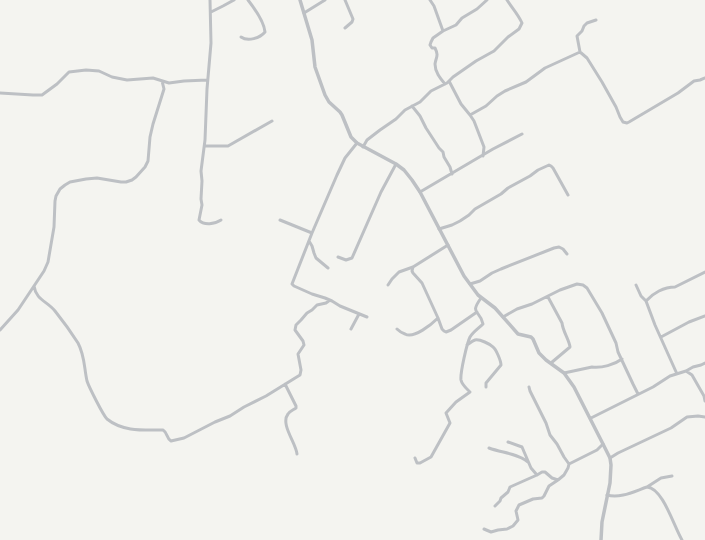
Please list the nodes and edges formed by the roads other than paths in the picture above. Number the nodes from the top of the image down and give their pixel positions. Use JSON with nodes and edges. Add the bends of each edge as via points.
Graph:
{"nodes":[{"id":1,"x":210,"y":0,"type":"edge"},
{"id":2,"x":234,"y":0,"type":"edge"},
{"id":3,"x":248,"y":0,"type":"edge"},
{"id":4,"x":300,"y":0,"type":"edge"},
{"id":5,"x":325,"y":0,"type":"edge"},
{"id":6,"x":346,"y":0,"type":"edge"},
{"id":7,"x":430,"y":0,"type":"edge"},
{"id":8,"x":487,"y":0,"type":"edge"},
{"id":9,"x":506,"y":0,"type":"edge"},
{"id":10,"x":211,"y":12,"type":"junction"},
{"id":11,"x":304,"y":12,"type":"junction"},
{"id":12,"x":596,"y":20,"type":"dead end"},
{"id":13,"x":345,"y":28,"type":"dead end"},
{"id":14,"x":443,"y":31,"type":"junction"},
{"id":15,"x":241,"y":37,"type":"dead end"},
{"id":16,"x":580,"y":52,"type":"junction"},
{"id":17,"x":705,"y":78,"type":"edge"},
{"id":18,"x":207,"y":80,"type":"junction"},
{"id":19,"x":162,"y":81,"type":"junction"},
{"id":20,"x":449,"y":81,"type":"junction"},
{"id":21,"x":169,"y":83,"type":"junction"},
{"id":22,"x":446,"y":84,"type":"junction"},
{"id":23,"x":164,"y":89,"type":"junction"},
{"id":24,"x":0,"y":93,"type":"edge"},
{"id":25,"x":412,"y":106,"type":"junction"},
{"id":26,"x":470,"y":115,"type":"junction"},
{"id":27,"x":272,"y":121,"type":"dead end"},
{"id":28,"x":522,"y":134,"type":"dead end"},
{"id":29,"x":356,"y":143,"type":"junction"},
{"id":30,"x":205,"y":146,"type":"junction"},
{"id":31,"x":363,"y":147,"type":"junction"},
{"id":32,"x":483,"y":156,"type":"junction"},
{"id":33,"x":396,"y":164,"type":"junction"},
{"id":34,"x":452,"y":174,"type":"junction"},
{"id":35,"x":420,"y":192,"type":"junction"},
{"id":36,"x":568,"y":196,"type":"dead end"},
{"id":37,"x":221,"y":220,"type":"dead end"},
{"id":38,"x":280,"y":220,"type":"dead end"},
{"id":39,"x":440,"y":229,"type":"junction"},
{"id":40,"x":312,"y":233,"type":"junction"},
{"id":41,"x":309,"y":240,"type":"junction"},
{"id":42,"x":448,"y":245,"type":"junction"},
{"id":43,"x":567,"y":254,"type":"dead end"},
{"id":44,"x":338,"y":257,"type":"dead end"},
{"id":45,"x":413,"y":267,"type":"junction"},
{"id":46,"x":328,"y":268,"type":"dead end"},
{"id":47,"x":705,"y":272,"type":"edge"},
{"id":48,"x":470,"y":284,"type":"junction"},
{"id":49,"x":388,"y":285,"type":"dead end"},
{"id":50,"x":636,"y":285,"type":"dead end"},
{"id":51,"x":34,"y":286,"type":"junction"},
{"id":52,"x":548,"y":297,"type":"junction"},
{"id":53,"x":481,"y":298,"type":"junction"},
{"id":54,"x":330,"y":300,"type":"junction"},
{"id":55,"x":646,"y":301,"type":"junction"},
{"id":56,"x":476,"y":312,"type":"junction"},
{"id":57,"x":359,"y":314,"type":"junction"},
{"id":58,"x":705,"y":316,"type":"edge"},
{"id":59,"x":367,"y":317,"type":"dead end"},
{"id":60,"x":504,"y":317,"type":"junction"},
{"id":61,"x":438,"y":318,"type":"junction"},
{"id":62,"x":351,"y":329,"type":"dead end"},
{"id":63,"x":397,"y":329,"type":"dead end"},
{"id":64,"x":0,"y":330,"type":"edge"},
{"id":65,"x":661,"y":337,"type":"junction"},
{"id":66,"x":467,"y":345,"type":"junction"},
{"id":67,"x":622,"y":359,"type":"junction"},
{"id":68,"x":705,"y":362,"type":"edge"},
{"id":69,"x":551,"y":363,"type":"junction"},
{"id":70,"x":686,"y":371,"type":"junction"},
{"id":71,"x":564,"y":373,"type":"junction"},
{"id":72,"x":676,"y":374,"type":"junction"},
{"id":73,"x":285,"y":384,"type":"junction"},
{"id":74,"x":486,"y":387,"type":"dead end"},
{"id":75,"x":529,"y":387,"type":"dead end"},
{"id":76,"x":638,"y":394,"type":"junction"},
{"id":77,"x":705,"y":401,"type":"edge"},
{"id":78,"x":705,"y":417,"type":"edge"},
{"id":79,"x":591,"y":418,"type":"junction"},
{"id":80,"x":508,"y":442,"type":"dead end"},
{"id":81,"x":604,"y":444,"type":"junction"},
{"id":82,"x":489,"y":448,"type":"dead end"},
{"id":83,"x":297,"y":454,"type":"dead end"},
{"id":84,"x":415,"y":458,"type":"dead end"},
{"id":85,"x":610,"y":458,"type":"junction"},
{"id":86,"x":528,"y":462,"type":"junction"},
{"id":87,"x":569,"y":464,"type":"junction"},
{"id":88,"x":537,"y":475,"type":"junction"},
{"id":89,"x":672,"y":476,"type":"dead end"},
{"id":90,"x":558,"y":480,"type":"junction"},
{"id":91,"x":647,"y":487,"type":"junction"},
{"id":92,"x":607,"y":495,"type":"junction"},
{"id":93,"x":495,"y":506,"type":"dead end"},
{"id":94,"x":484,"y":529,"type":"dead end"},
{"id":95,"x":601,"y":540,"type":"edge"},
{"id":96,"x":682,"y":540,"type":"edge"}],
"edges":[{"from":1,"to":10,"type":"street"},
{"from":2,"to":10,"type":"street"},
{"from":3,"to":15,"type":"street","via":[[258,14],[265,32],[247,40]]},
{"from":4,"to":11,"type":"street"},
{"from":5,"to":11,"type":"street"},
{"from":6,"to":13,"type":"street","via":[[353,19]]},
{"from":7,"to":14,"type":"street"},
{"from":8,"to":14,"type":"street","via":[[456,25]]},
{"from":9,"to":20,"type":"street","via":[[522,23],[519,28],[496,50]]},
{"from":10,"to":18,"type":"street"},
{"from":11,"to":29,"type":"street","via":[[325,96],[342,115]]},
{"from":12,"to":16,"type":"street","via":[[587,23],[577,36]]},
{"from":14,"to":22,"type":"street","via":[[431,40],[430,45],[437,55],[435,66],[438,75]]},
{"from":16,"to":17,"type":"street","via":[[587,58],[625,123],[694,81]]},
{"from":16,"to":26,"type":"street","via":[[545,68]]},
{"from":18,"to":21,"type":"street"},
{"from":18,"to":30,"type":"street"},
{"from":19,"to":21,"type":"street"},
{"from":19,"to":23,"type":"street"},
{"from":19,"to":24,"type":"street","via":[[153,78],[112,78],[99,71],[86,70],[69,72],[42,95]]},
{"from":20,"to":22,"type":"street"},
{"from":20,"to":26,"type":"street"},
{"from":21,"to":23,"type":"street"},
{"from":22,"to":25,"type":"street","via":[[431,91]]},
{"from":23,"to":51,"type":"street","via":[[150,137],[148,161],[136,178],[121,182],[86,179],[65,185],[57,192],[48,262]]},
{"from":25,"to":31,"type":"street","via":[[367,140]]},
{"from":25,"to":34,"type":"street","via":[[443,152]]},
{"from":26,"to":32,"type":"street","via":[[484,147]]},
{"from":27,"to":30,"type":"street","via":[[228,146]]},
{"from":28,"to":32,"type":"street"},
{"from":29,"to":31,"type":"street"},
{"from":29,"to":40,"type":"street","via":[[345,158]]},
{"from":30,"to":37,"type":"street","via":[[199,220],[206,224],[218,223]]},
{"from":31,"to":33,"type":"street"},
{"from":32,"to":34,"type":"street"},
{"from":33,"to":35,"type":"street","via":[[404,170]]},
{"from":33,"to":44,"type":"street","via":[[352,258],[346,260]]},
{"from":34,"to":35,"type":"street"},
{"from":35,"to":39,"type":"street"},
{"from":36,"to":39,"type":"street","via":[[553,168],[549,166],[508,188],[460,221]]},
{"from":38,"to":40,"type":"street"},
{"from":39,"to":42,"type":"street"},
{"from":40,"to":41,"type":"street"},
{"from":41,"to":46,"type":"street","via":[[316,258]]},
{"from":41,"to":54,"type":"street","via":[[292,284]]},
{"from":42,"to":45,"type":"street"},
{"from":42,"to":48,"type":"street"},
{"from":43,"to":48,"type":"street","via":[[559,247],[554,248]]},
{"from":45,"to":49,"type":"street","via":[[398,272]]},
{"from":45,"to":61,"type":"street","via":[[412,271],[422,284]]},
{"from":47,"to":55,"type":"street","via":[[675,287],[659,291]]},
{"from":48,"to":53,"type":"street"},
{"from":50,"to":55,"type":"street"},
{"from":51,"to":64,"type":"street","via":[[18,310]]},
{"from":51,"to":73,"type":"street","via":[[37,296],[55,311],[78,344],[88,384],[106,418],[124,428],[163,430],[170,440],[180,439],[230,416]]},
{"from":52,"to":60,"type":"street"},
{"from":52,"to":67,"type":"street","via":[[577,284],[585,286],[602,313]]},
{"from":52,"to":69,"type":"street","via":[[570,347]]},
{"from":53,"to":56,"type":"street","via":[[476,306]]},
{"from":53,"to":60,"type":"street"},
{"from":54,"to":57,"type":"street"},
{"from":54,"to":73,"type":"street","via":[[306,313],[295,326],[303,343],[298,354],[301,372]]},
{"from":55,"to":65,"type":"street"},
{"from":56,"to":61,"type":"street","via":[[448,332],[442,329]]},
{"from":56,"to":66,"type":"street","via":[[483,324],[472,335]]},
{"from":57,"to":59,"type":"street"},
{"from":57,"to":62,"type":"street"},
{"from":58,"to":65,"type":"street"},
{"from":60,"to":69,"type":"street","via":[[518,334],[528,335],[533,339],[539,353]]},
{"from":61,"to":63,"type":"street","via":[[428,327],[409,335]]},
{"from":65,"to":72,"type":"street"},
{"from":66,"to":74,"type":"street","via":[[477,340],[494,347],[502,363],[486,382]]},
{"from":66,"to":84,"type":"street","via":[[461,381],[470,392],[446,413],[450,423],[431,457],[420,463],[417,463]]},
{"from":67,"to":71,"type":"street","via":[[614,364]]},
{"from":67,"to":76,"type":"street"},
{"from":68,"to":70,"type":"street"},
{"from":69,"to":71,"type":"street"},
{"from":70,"to":72,"type":"street"},
{"from":70,"to":77,"type":"street","via":[[692,375]]},
{"from":71,"to":79,"type":"street"},
{"from":72,"to":76,"type":"street"},
{"from":73,"to":83,"type":"street","via":[[296,406],[287,414],[286,421]]},
{"from":75,"to":87,"type":"street","via":[[550,434]]},
{"from":76,"to":79,"type":"street"},
{"from":78,"to":85,"type":"street","via":[[688,417],[672,428]]},
{"from":79,"to":81,"type":"street"},
{"from":80,"to":86,"type":"street","via":[[522,448]]},
{"from":81,"to":85,"type":"street"},
{"from":81,"to":87,"type":"street"},
{"from":82,"to":86,"type":"street","via":[[516,455]]},
{"from":85,"to":92,"type":"street","via":[[610,483]]},
{"from":86,"to":88,"type":"street"},
{"from":87,"to":90,"type":"street","via":[[562,478]]},
{"from":88,"to":90,"type":"street","via":[[544,472]]},
{"from":88,"to":93,"type":"street","via":[[510,487]]},
{"from":89,"to":91,"type":"street","via":[[661,478]]},
{"from":90,"to":94,"type":"street","via":[[549,486],[542,498],[519,505],[516,511],[518,520],[513,526],[493,532]]},
{"from":91,"to":92,"type":"street","via":[[619,496]]},
{"from":91,"to":96,"type":"street","via":[[654,490],[664,501]]},
{"from":92,"to":95,"type":"street"}]}
